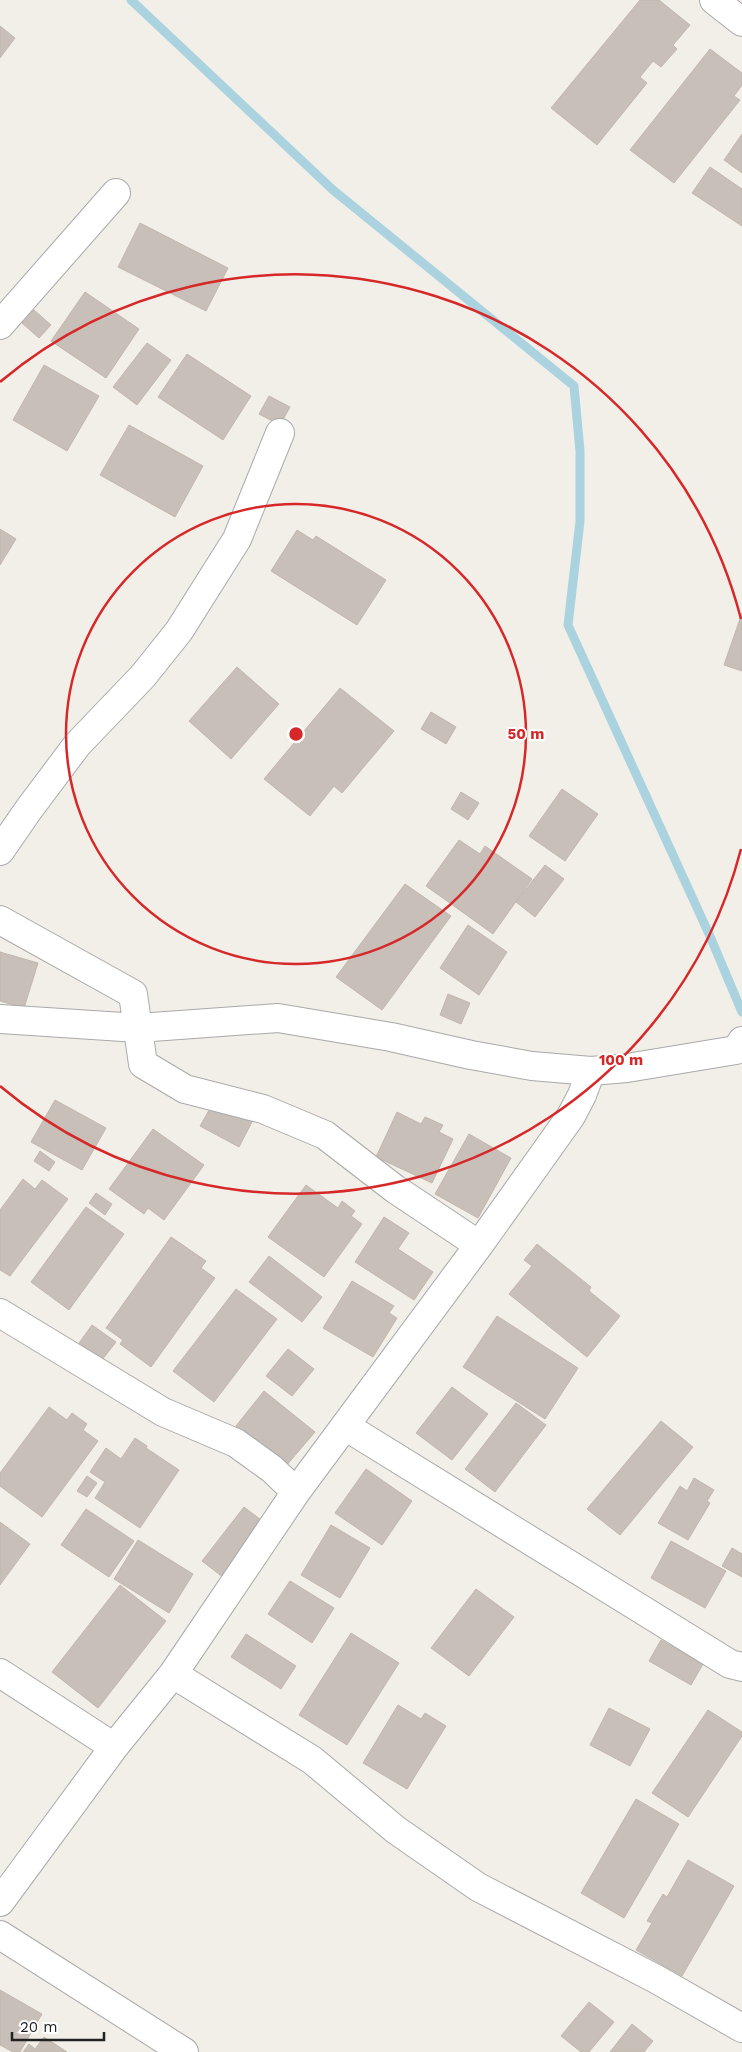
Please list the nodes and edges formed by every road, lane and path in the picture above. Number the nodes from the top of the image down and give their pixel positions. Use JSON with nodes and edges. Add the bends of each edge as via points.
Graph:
{"nodes":[{"id":1,"x":714,"y":0,"type":"edge"},
{"id":2,"x":742,"y":22,"type":"edge"},
{"id":3,"x":116,"y":193,"type":"dead end"},
{"id":4,"x":0,"y":325,"type":"edge"},
{"id":5,"x":280,"y":433,"type":"dead end"},
{"id":6,"x":0,"y":851,"type":"edge"},
{"id":7,"x":0,"y":920,"type":"edge"},
{"id":8,"x":0,"y":1019,"type":"edge"},
{"id":9,"x":138,"y":1028,"type":"junction"},
{"id":10,"x":740,"y":1053,"type":"edge"},
{"id":11,"x":591,"y":1071,"type":"junction"},
{"id":12,"x":479,"y":1245,"type":"junction"},
{"id":13,"x":0,"y":1313,"type":"edge"},
{"id":14,"x":345,"y":1426,"type":"junction"},
{"id":15,"x":296,"y":1492,"type":"junction"},
{"id":16,"x":742,"y":1667,"type":"edge"},
{"id":17,"x":0,"y":1674,"type":"edge"},
{"id":18,"x":173,"y":1674,"type":"junction"},
{"id":19,"x":114,"y":1747,"type":"junction"},
{"id":20,"x":0,"y":1902,"type":"edge"},
{"id":21,"x":0,"y":1935,"type":"edge"},
{"id":22,"x":742,"y":2028,"type":"edge"},
{"id":23,"x":184,"y":2052,"type":"edge"}],
"edges":[{"from":1,"to":2,"type":"street"},
{"from":3,"to":4,"type":"street"},
{"from":5,"to":6,"type":"street","via":[[237,539],[179,631],[143,676],[77,745]]},
{"from":7,"to":9,"type":"street","via":[[133,994]]},
{"from":8,"to":9,"type":"street"},
{"from":9,"to":11,"type":"street","via":[[278,1018],[532,1066]]},
{"from":9,"to":12,"type":"street","via":[[143,1064],[185,1089],[263,1109],[325,1134],[395,1189]]},
{"from":10,"to":11,"type":"street"},
{"from":11,"to":12,"type":"street","via":[[571,1116]]},
{"from":12,"to":14,"type":"street"},
{"from":13,"to":15,"type":"street","via":[[163,1412],[236,1444],[272,1469]]},
{"from":14,"to":15,"type":"street"},
{"from":14,"to":16,"type":"street","via":[[730,1664]]},
{"from":15,"to":18,"type":"street"},
{"from":17,"to":19,"type":"street"},
{"from":18,"to":19,"type":"street"},
{"from":18,"to":22,"type":"street","via":[[312,1760],[396,1830],[478,1887],[656,1979]]},
{"from":19,"to":20,"type":"street"},
{"from":21,"to":23,"type":"street"}]}
